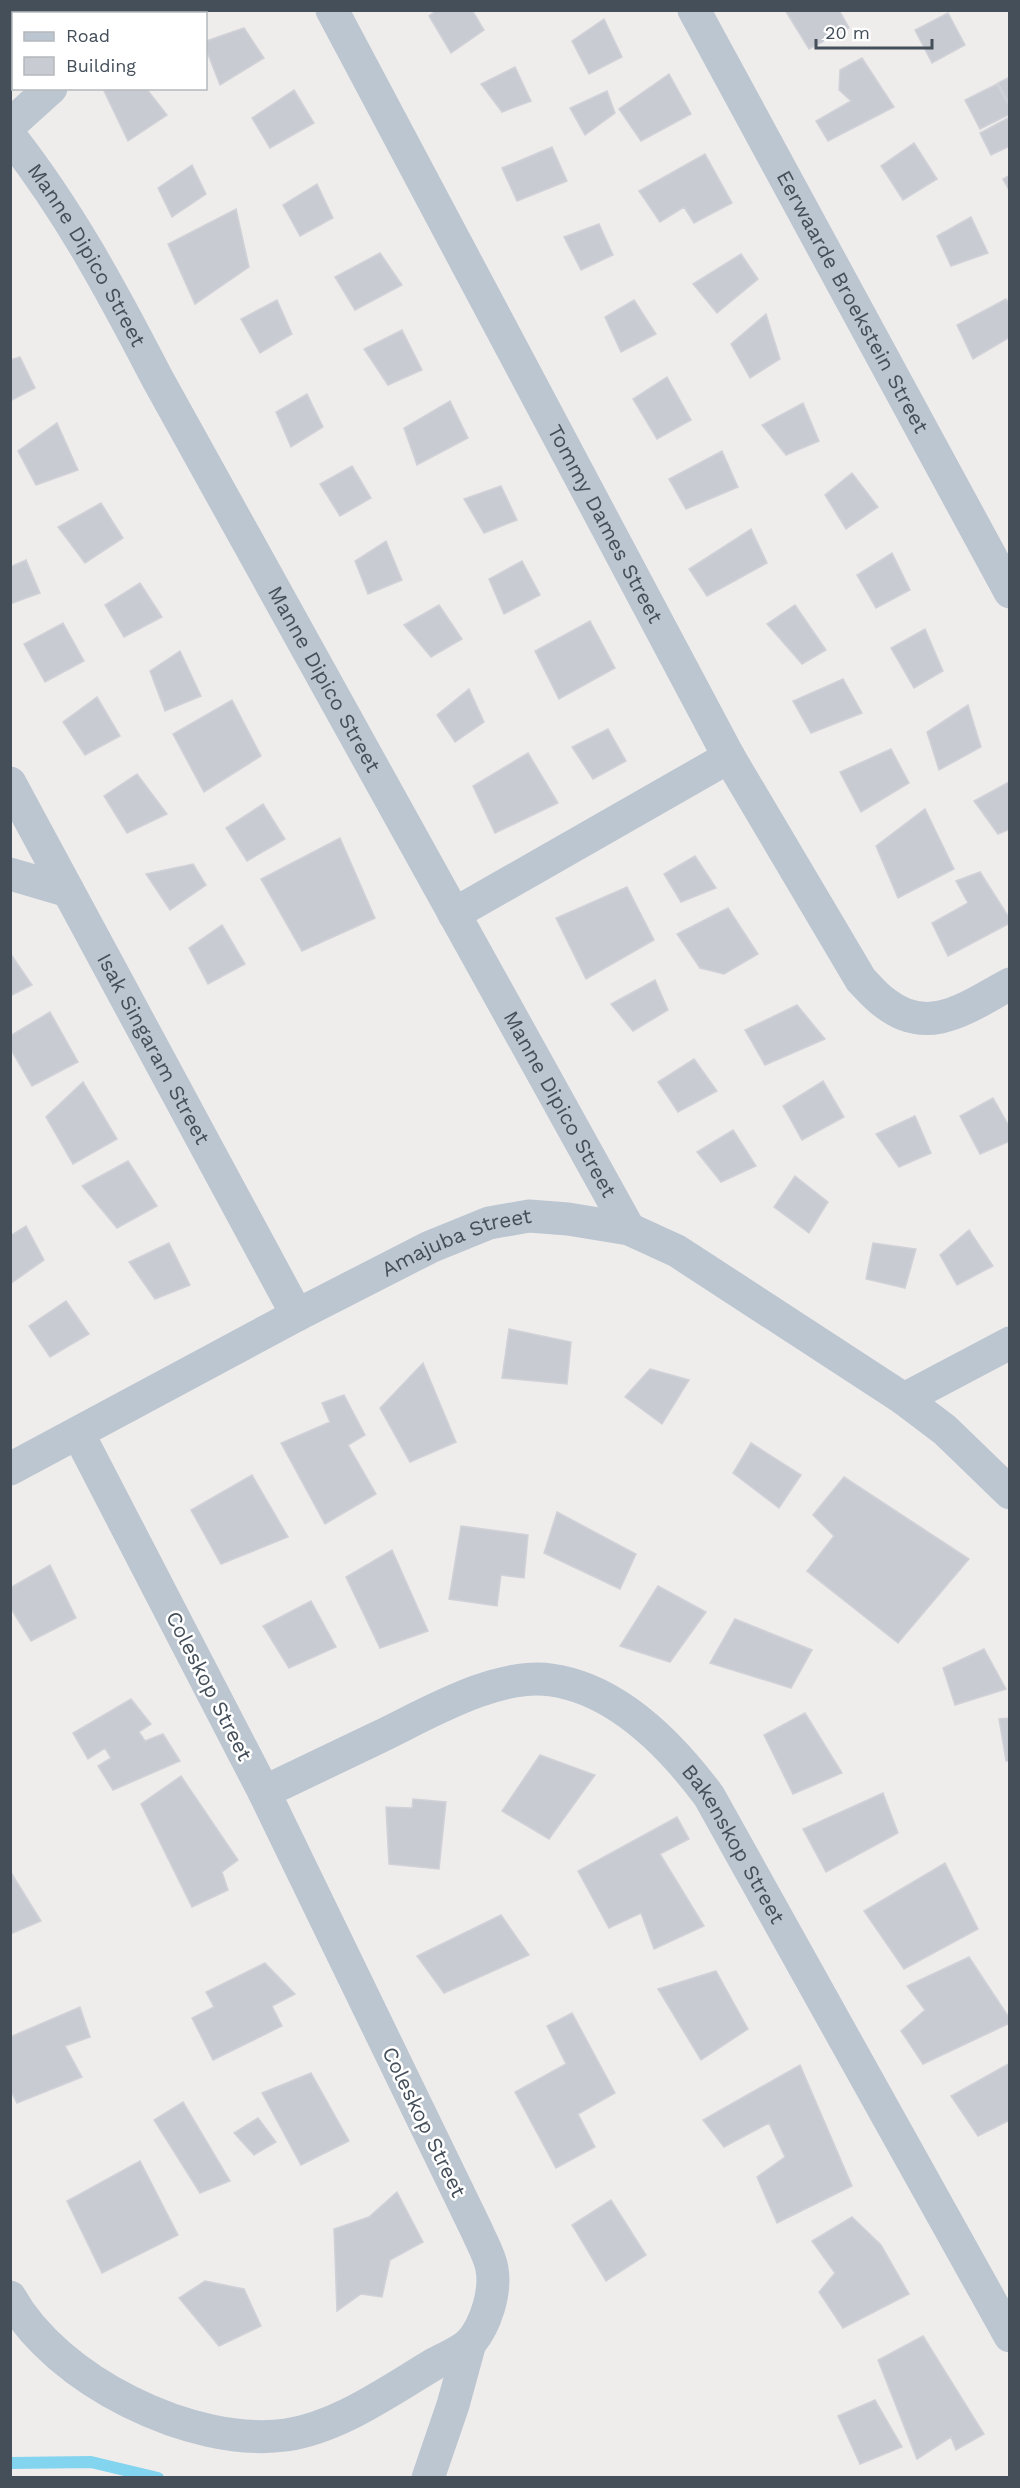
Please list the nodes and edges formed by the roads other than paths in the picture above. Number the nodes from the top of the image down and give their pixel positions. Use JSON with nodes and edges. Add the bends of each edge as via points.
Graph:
{"nodes":[{"id":1,"x":332,"y":10,"type":"edge"},
{"id":2,"x":694,"y":10,"type":"edge"},
{"id":3,"x":49,"y":90,"type":"edge"},
{"id":4,"x":10,"y":125,"type":"edge"},
{"id":5,"x":10,"y":136,"type":"edge"},
{"id":6,"x":1010,"y":592,"type":"edge"},
{"id":7,"x":729,"y":757,"type":"junction"},
{"id":8,"x":10,"y":783,"type":"edge"},
{"id":9,"x":10,"y":874,"type":"edge"},
{"id":10,"x":68,"y":891,"type":"junction"},
{"id":11,"x":454,"y":914,"type":"junction"},
{"id":12,"x":1010,"y":984,"type":"edge"},
{"id":13,"x":629,"y":1229,"type":"junction"},
{"id":14,"x":297,"y":1315,"type":"junction"},
{"id":15,"x":1010,"y":1343,"type":"edge"},
{"id":16,"x":904,"y":1399,"type":"junction"},
{"id":17,"x":78,"y":1433,"type":"junction"},
{"id":18,"x":12,"y":1465,"type":"edge"},
{"id":19,"x":1010,"y":1493,"type":"edge"},
{"id":20,"x":264,"y":1792,"type":"junction"},
{"id":21,"x":10,"y":2297,"type":"edge"},
{"id":22,"x":1010,"y":2336,"type":"edge"},
{"id":23,"x":470,"y":2343,"type":"junction"},
{"id":24,"x":428,"y":2478,"type":"edge"}],
"edges":[{"from":1,"to":7,"type":"street","name":"Tommy Dames Street"},
{"from":2,"to":6,"type":"street","name":"Eerwaarde Broekstein Street"},
{"from":3,"to":4,"type":"street"},
{"from":5,"to":11,"type":"street","name":"Manne Dipico Street","via":[[66,213],[111,290]]},
{"from":7,"to":11,"type":"street"},
{"from":7,"to":12,"type":"street","name":"Tommy Dames Street","via":[[861,980],[885,1004],[906,1015],[928,1020],[944,1018]]},
{"from":8,"to":10,"type":"street","name":"Isak Singaram Street"},
{"from":9,"to":10,"type":"street"},
{"from":10,"to":14,"type":"street","name":"Isak Singaram Street"},
{"from":11,"to":13,"type":"street","name":"Manne Dipico Street"},
{"from":13,"to":14,"type":"street","name":"Amajuba Street","via":[[529,1216],[489,1223],[430,1247]]},
{"from":13,"to":16,"type":"street","name":"Amajuba Street","via":[[678,1251]]},
{"from":14,"to":17,"type":"street","name":"Amajuba Street"},
{"from":15,"to":16,"type":"street"},
{"from":16,"to":19,"type":"street","name":"Amajuba Street","via":[[945,1430]]},
{"from":17,"to":18,"type":"street","name":"Amajuba Street"},
{"from":17,"to":20,"type":"street","name":"Coleskop Street"},
{"from":20,"to":22,"type":"street","name":"Bakenskop Street","via":[[433,1712],[503,1684],[549,1679],[575,1684],[609,1701],[661,1740],[709,1796]]},
{"from":20,"to":23,"type":"street","name":"Coleskop Street","via":[[492,2267],[491,2295]]},
{"from":21,"to":23,"type":"street","via":[[45,2344],[106,2389],[158,2414],[228,2435],[285,2435],[317,2427],[365,2405]]},
{"from":23,"to":24,"type":"street","name":"Coleskop Street"}]}
